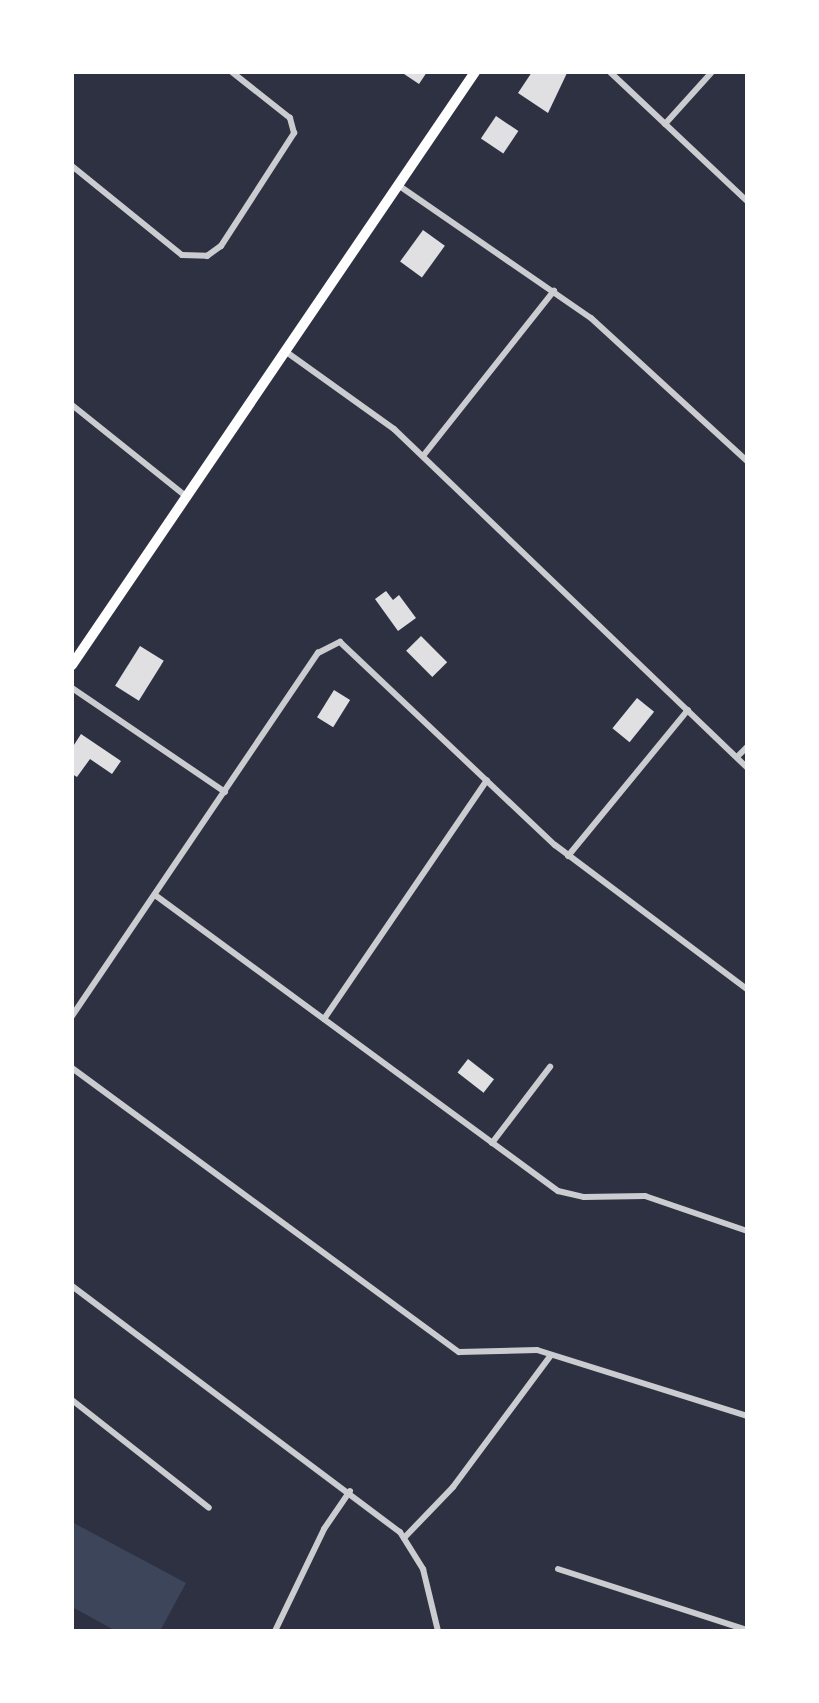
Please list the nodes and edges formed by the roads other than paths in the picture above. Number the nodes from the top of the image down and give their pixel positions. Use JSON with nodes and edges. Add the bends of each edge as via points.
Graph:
{"nodes":[{"id":1,"x":232,"y":72,"type":"edge"},
{"id":2,"x":475,"y":72,"type":"edge"},
{"id":3,"x":610,"y":72,"type":"edge"},
{"id":4,"x":712,"y":72,"type":"edge"},
{"id":5,"x":665,"y":124,"type":"junction"},
{"id":6,"x":72,"y":166,"type":"edge"},
{"id":7,"x":398,"y":185,"type":"junction"},
{"id":8,"x":747,"y":201,"type":"edge"},
{"id":9,"x":554,"y":291,"type":"junction"},
{"id":10,"x":285,"y":351,"type":"junction"},
{"id":11,"x":72,"y":405,"type":"edge"},
{"id":12,"x":423,"y":456,"type":"junction"},
{"id":13,"x":747,"y":461,"type":"edge"},
{"id":14,"x":187,"y":497,"type":"junction"},
{"id":15,"x":72,"y":665,"type":"edge"},
{"id":16,"x":72,"y":688,"type":"edge"},
{"id":17,"x":688,"y":710,"type":"junction"},
{"id":18,"x":747,"y":747,"type":"edge"},
{"id":19,"x":737,"y":757,"type":"junction"},
{"id":20,"x":747,"y":767,"type":"edge"},
{"id":21,"x":487,"y":780,"type":"junction"},
{"id":22,"x":225,"y":792,"type":"junction"},
{"id":23,"x":568,"y":856,"type":"junction"},
{"id":24,"x":155,"y":895,"type":"junction"},
{"id":25,"x":747,"y":989,"type":"edge"},
{"id":26,"x":72,"y":1016,"type":"edge"},
{"id":27,"x":324,"y":1019,"type":"junction"},
{"id":28,"x":550,"y":1067,"type":"dead end"},
{"id":29,"x":72,"y":1068,"type":"edge"},
{"id":30,"x":492,"y":1143,"type":"junction"},
{"id":31,"x":747,"y":1231,"type":"edge"},
{"id":32,"x":72,"y":1286,"type":"edge"},
{"id":33,"x":551,"y":1355,"type":"junction"},
{"id":34,"x":72,"y":1400,"type":"edge"},
{"id":35,"x":747,"y":1416,"type":"edge"},
{"id":36,"x":350,"y":1491,"type":"junction"},
{"id":37,"x":209,"y":1508,"type":"dead end"},
{"id":38,"x":404,"y":1538,"type":"junction"},
{"id":39,"x":558,"y":1569,"type":"dead end"},
{"id":40,"x":747,"y":1630,"type":"edge"},
{"id":41,"x":275,"y":1631,"type":"edge"},
{"id":42,"x":438,"y":1631,"type":"edge"}],
"edges":[{"from":1,"to":6,"type":"street","via":[[290,118],[294,133],[221,246],[207,256],[182,255]]},
{"from":2,"to":7,"type":"main road"},
{"from":3,"to":5,"type":"street"},
{"from":4,"to":5,"type":"street"},
{"from":5,"to":8,"type":"street"},
{"from":7,"to":9,"type":"street"},
{"from":7,"to":10,"type":"main road"},
{"from":9,"to":12,"type":"street"},
{"from":9,"to":13,"type":"street","via":[[630,349]]},
{"from":10,"to":12,"type":"street","via":[[371,408]]},
{"from":10,"to":14,"type":"main road"},
{"from":11,"to":14,"type":"street"},
{"from":12,"to":17,"type":"street"},
{"from":14,"to":15,"type":"main road"},
{"from":16,"to":22,"type":"street"},
{"from":17,"to":19,"type":"street"},
{"from":17,"to":23,"type":"street"},
{"from":18,"to":19,"type":"street"},
{"from":19,"to":20,"type":"street"},
{"from":21,"to":22,"type":"street","via":[[347,644],[325,647]]},
{"from":21,"to":23,"type":"street"},
{"from":21,"to":27,"type":"street"},
{"from":22,"to":24,"type":"street"},
{"from":23,"to":25,"type":"street"},
{"from":24,"to":26,"type":"street"},
{"from":24,"to":27,"type":"street"},
{"from":27,"to":30,"type":"street"},
{"from":28,"to":30,"type":"street"},
{"from":29,"to":33,"type":"street","via":[[449,1346],[471,1354],[520,1348]]},
{"from":30,"to":31,"type":"street","via":[[558,1191],[584,1197],[645,1196]]},
{"from":32,"to":36,"type":"street"},
{"from":33,"to":35,"type":"street"},
{"from":33,"to":38,"type":"street","via":[[461,1478]]},
{"from":34,"to":37,"type":"street"},
{"from":36,"to":38,"type":"street"},
{"from":36,"to":41,"type":"street","via":[[324,1529]]},
{"from":38,"to":42,"type":"street","via":[[423,1569]]},
{"from":39,"to":40,"type":"street"}]}
